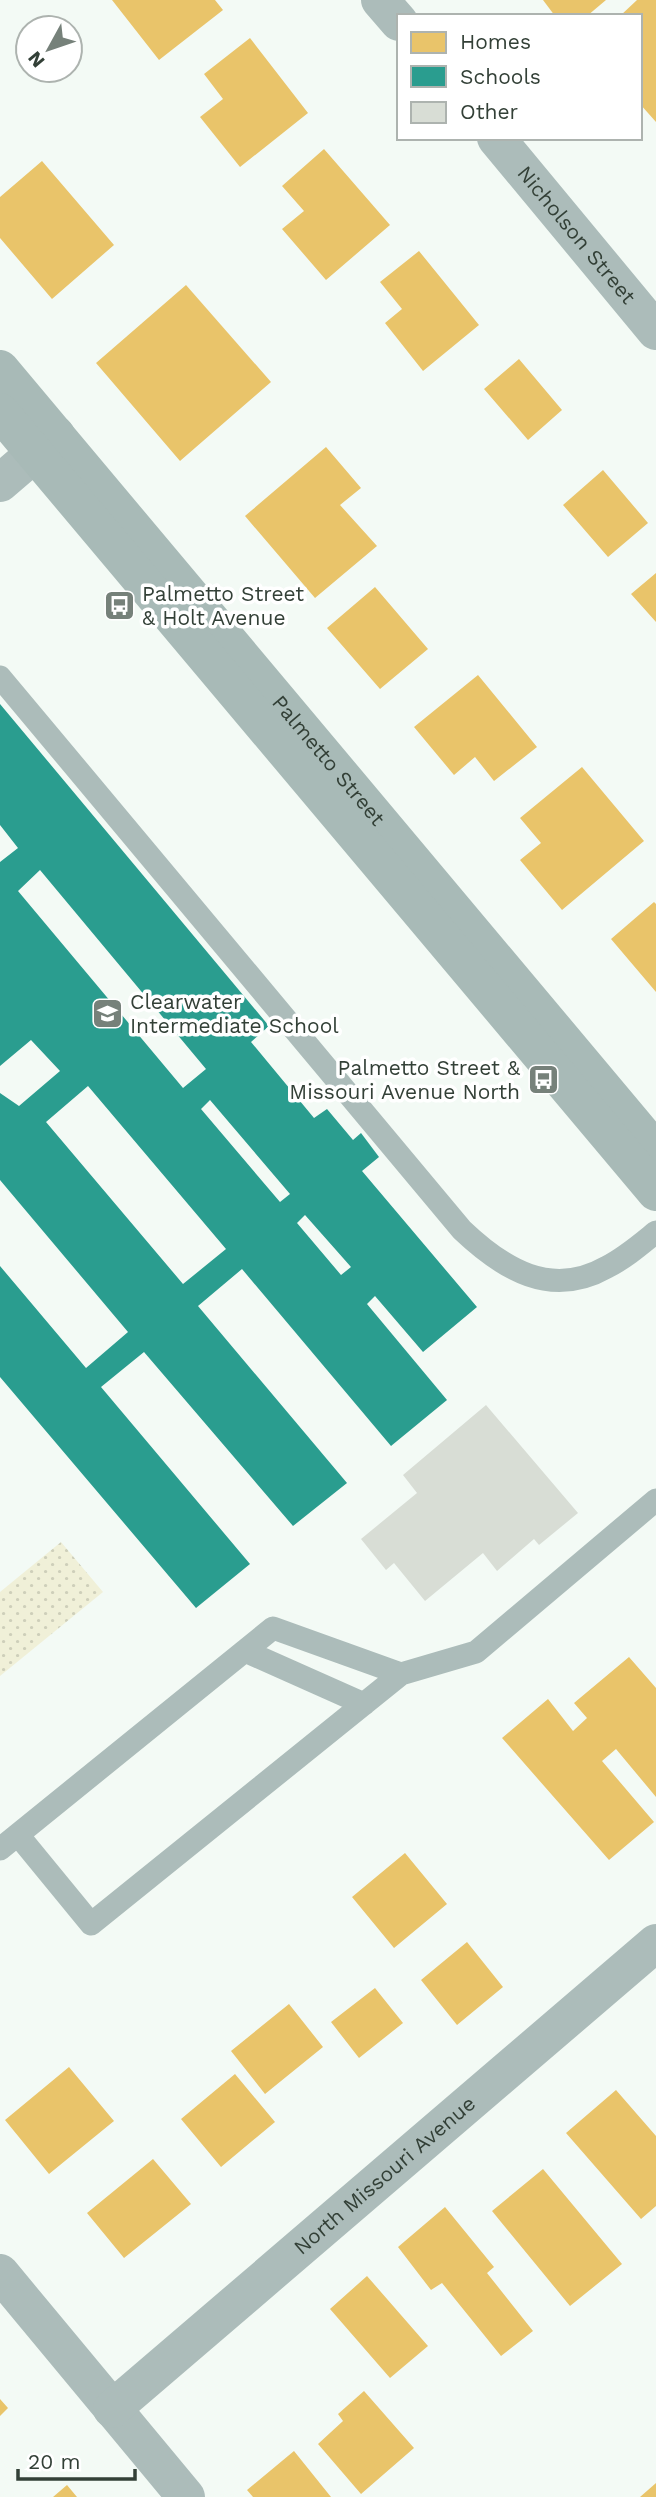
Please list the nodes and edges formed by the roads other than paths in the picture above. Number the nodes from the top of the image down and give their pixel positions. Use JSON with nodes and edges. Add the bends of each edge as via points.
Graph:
{"nodes":[{"id":1,"x":380,"y":0,"type":"edge"},
{"id":2,"x":397,"y":20,"type":"edge"},
{"id":3,"x":498,"y":140,"type":"edge"},
{"id":4,"x":656,"y":331,"type":"edge"},
{"id":5,"x":0,"y":369,"type":"edge"},
{"id":6,"x":0,"y":412,"type":"edge"},
{"id":7,"x":45,"y":444,"type":"junction"},
{"id":8,"x":0,"y":483,"type":"edge"},
{"id":9,"x":0,"y":677,"type":"edge"},
{"id":10,"x":656,"y":1151,"type":"edge"},
{"id":11,"x":656,"y":1192,"type":"edge"},
{"id":12,"x":656,"y":1232,"type":"edge"},
{"id":13,"x":656,"y":1500,"type":"edge"},
{"id":14,"x":245,"y":1651,"type":"junction"},
{"id":15,"x":401,"y":1674,"type":"junction"},
{"id":16,"x":364,"y":1704,"type":"junction"},
{"id":17,"x":9,"y":1842,"type":"edge"},
{"id":18,"x":656,"y":1943,"type":"edge"},
{"id":19,"x":0,"y":2273,"type":"edge"},
{"id":20,"x":112,"y":2409,"type":"junction"},
{"id":21,"x":186,"y":2497,"type":"edge"}],
"edges":[{"from":1,"to":2,"type":"street"},
{"from":3,"to":4,"type":"street","name":"Nicholson Street"},
{"from":5,"to":7,"type":"street","name":"Palmetto Street"},
{"from":6,"to":7,"type":"street","name":"Palmetto Street"},
{"from":7,"to":8,"type":"street"},
{"from":7,"to":10,"type":"street","name":"Palmetto Street"},
{"from":7,"to":11,"type":"street","name":"Palmetto Street"},
{"from":9,"to":12,"type":"lane","via":[[480,1247],[524,1275],[567,1280],[606,1268]]},
{"from":13,"to":15,"type":"lane","via":[[476,1652]]},
{"from":14,"to":15,"type":"lane","via":[[272,1628]]},
{"from":14,"to":16,"type":"lane"},
{"from":14,"to":17,"type":"lane"},
{"from":15,"to":16,"type":"lane"},
{"from":16,"to":17,"type":"lane","via":[[91,1924]]},
{"from":18,"to":20,"type":"street","name":"North Missouri Avenue"},
{"from":19,"to":20,"type":"street"},
{"from":20,"to":21,"type":"street"}]}
